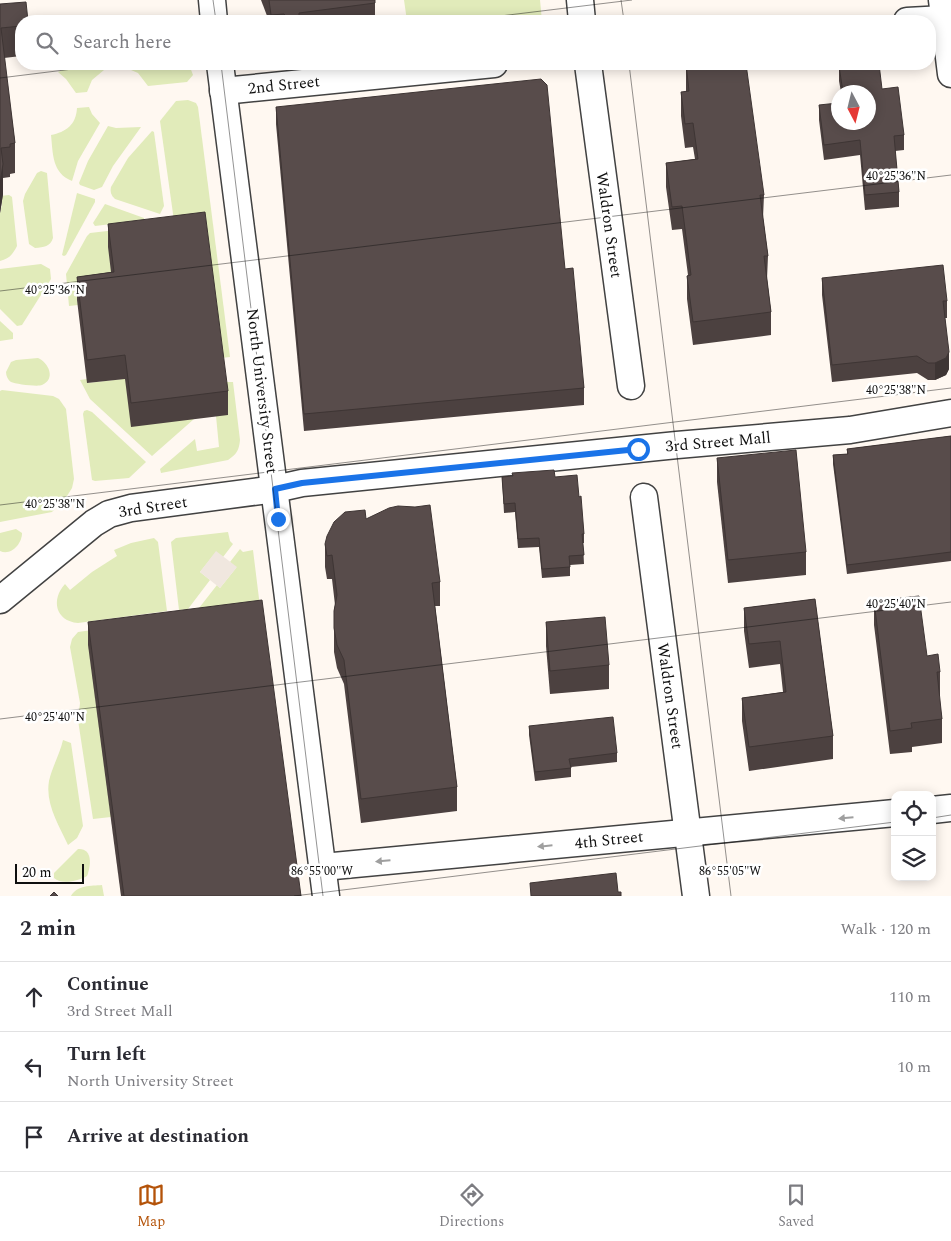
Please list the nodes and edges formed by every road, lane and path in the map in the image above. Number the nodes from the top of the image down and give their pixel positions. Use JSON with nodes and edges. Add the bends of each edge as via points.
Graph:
{"nodes":[{"id":1,"x":212,"y":0,"type":"edge"},
{"id":2,"x":580,"y":0,"type":"edge"},
{"id":3,"x":943,"y":10,"type":"edge"},
{"id":4,"x":213,"y":15,"type":"edge"},
{"id":5,"x":581,"y":15,"type":"edge"},
{"id":6,"x":927,"y":15,"type":"edge"},
{"id":7,"x":221,"y":70,"type":"edge"},
{"id":8,"x":434,"y":70,"type":"edge"},
{"id":9,"x":589,"y":70,"type":"edge"},
{"id":10,"x":951,"y":74,"type":"edge"},
{"id":11,"x":224,"y":91,"type":"junction"},
{"id":12,"x":631,"y":386,"type":"dead end"},
{"id":13,"x":951,"y":413,"type":"edge"},
{"id":14,"x":275,"y":489,"type":"junction"},
{"id":15,"x":644,"y":497,"type":"dead end"},
{"id":16,"x":0,"y":600,"type":"edge"},
{"id":17,"x":951,"y":808,"type":"edge"},
{"id":18,"x":936,"y":810,"type":"edge"},
{"id":19,"x":891,"y":813,"type":"edge"},
{"id":20,"x":688,"y":832,"type":"junction"},
{"id":21,"x":323,"y":867,"type":"junction"},
{"id":22,"x":326,"y":896,"type":"edge"},
{"id":23,"x":696,"y":896,"type":"edge"}],
"edges":[{"from":1,"to":4,"type":"street"},
{"from":2,"to":5,"type":"street"},
{"from":3,"to":6,"type":"street"},
{"from":3,"to":10,"type":"street"},
{"from":7,"to":11,"type":"street","name":"North University Street"},
{"from":8,"to":11,"type":"street","name":"2nd Street"},
{"from":9,"to":12,"type":"street","name":"Waldron Street"},
{"from":11,"to":14,"type":"street","name":"North University Street"},
{"from":13,"to":14,"type":"street","name":"3rd Street Mall","via":[[850,430],[302,483]]},
{"from":14,"to":16,"type":"street","name":"3rd Street","via":[[131,508],[109,514]]},
{"from":14,"to":21,"type":"street","name":"North University Street"},
{"from":15,"to":20,"type":"street","name":"Waldron Street"},
{"from":17,"to":18,"type":"street"},
{"from":19,"to":20,"type":"street","name":"4th Street","one_way":true},
{"from":20,"to":21,"type":"street","name":"4th Street","one_way":true},
{"from":20,"to":23,"type":"street","name":"Waldron Street"},
{"from":21,"to":22,"type":"street","name":"North University Street"}]}
